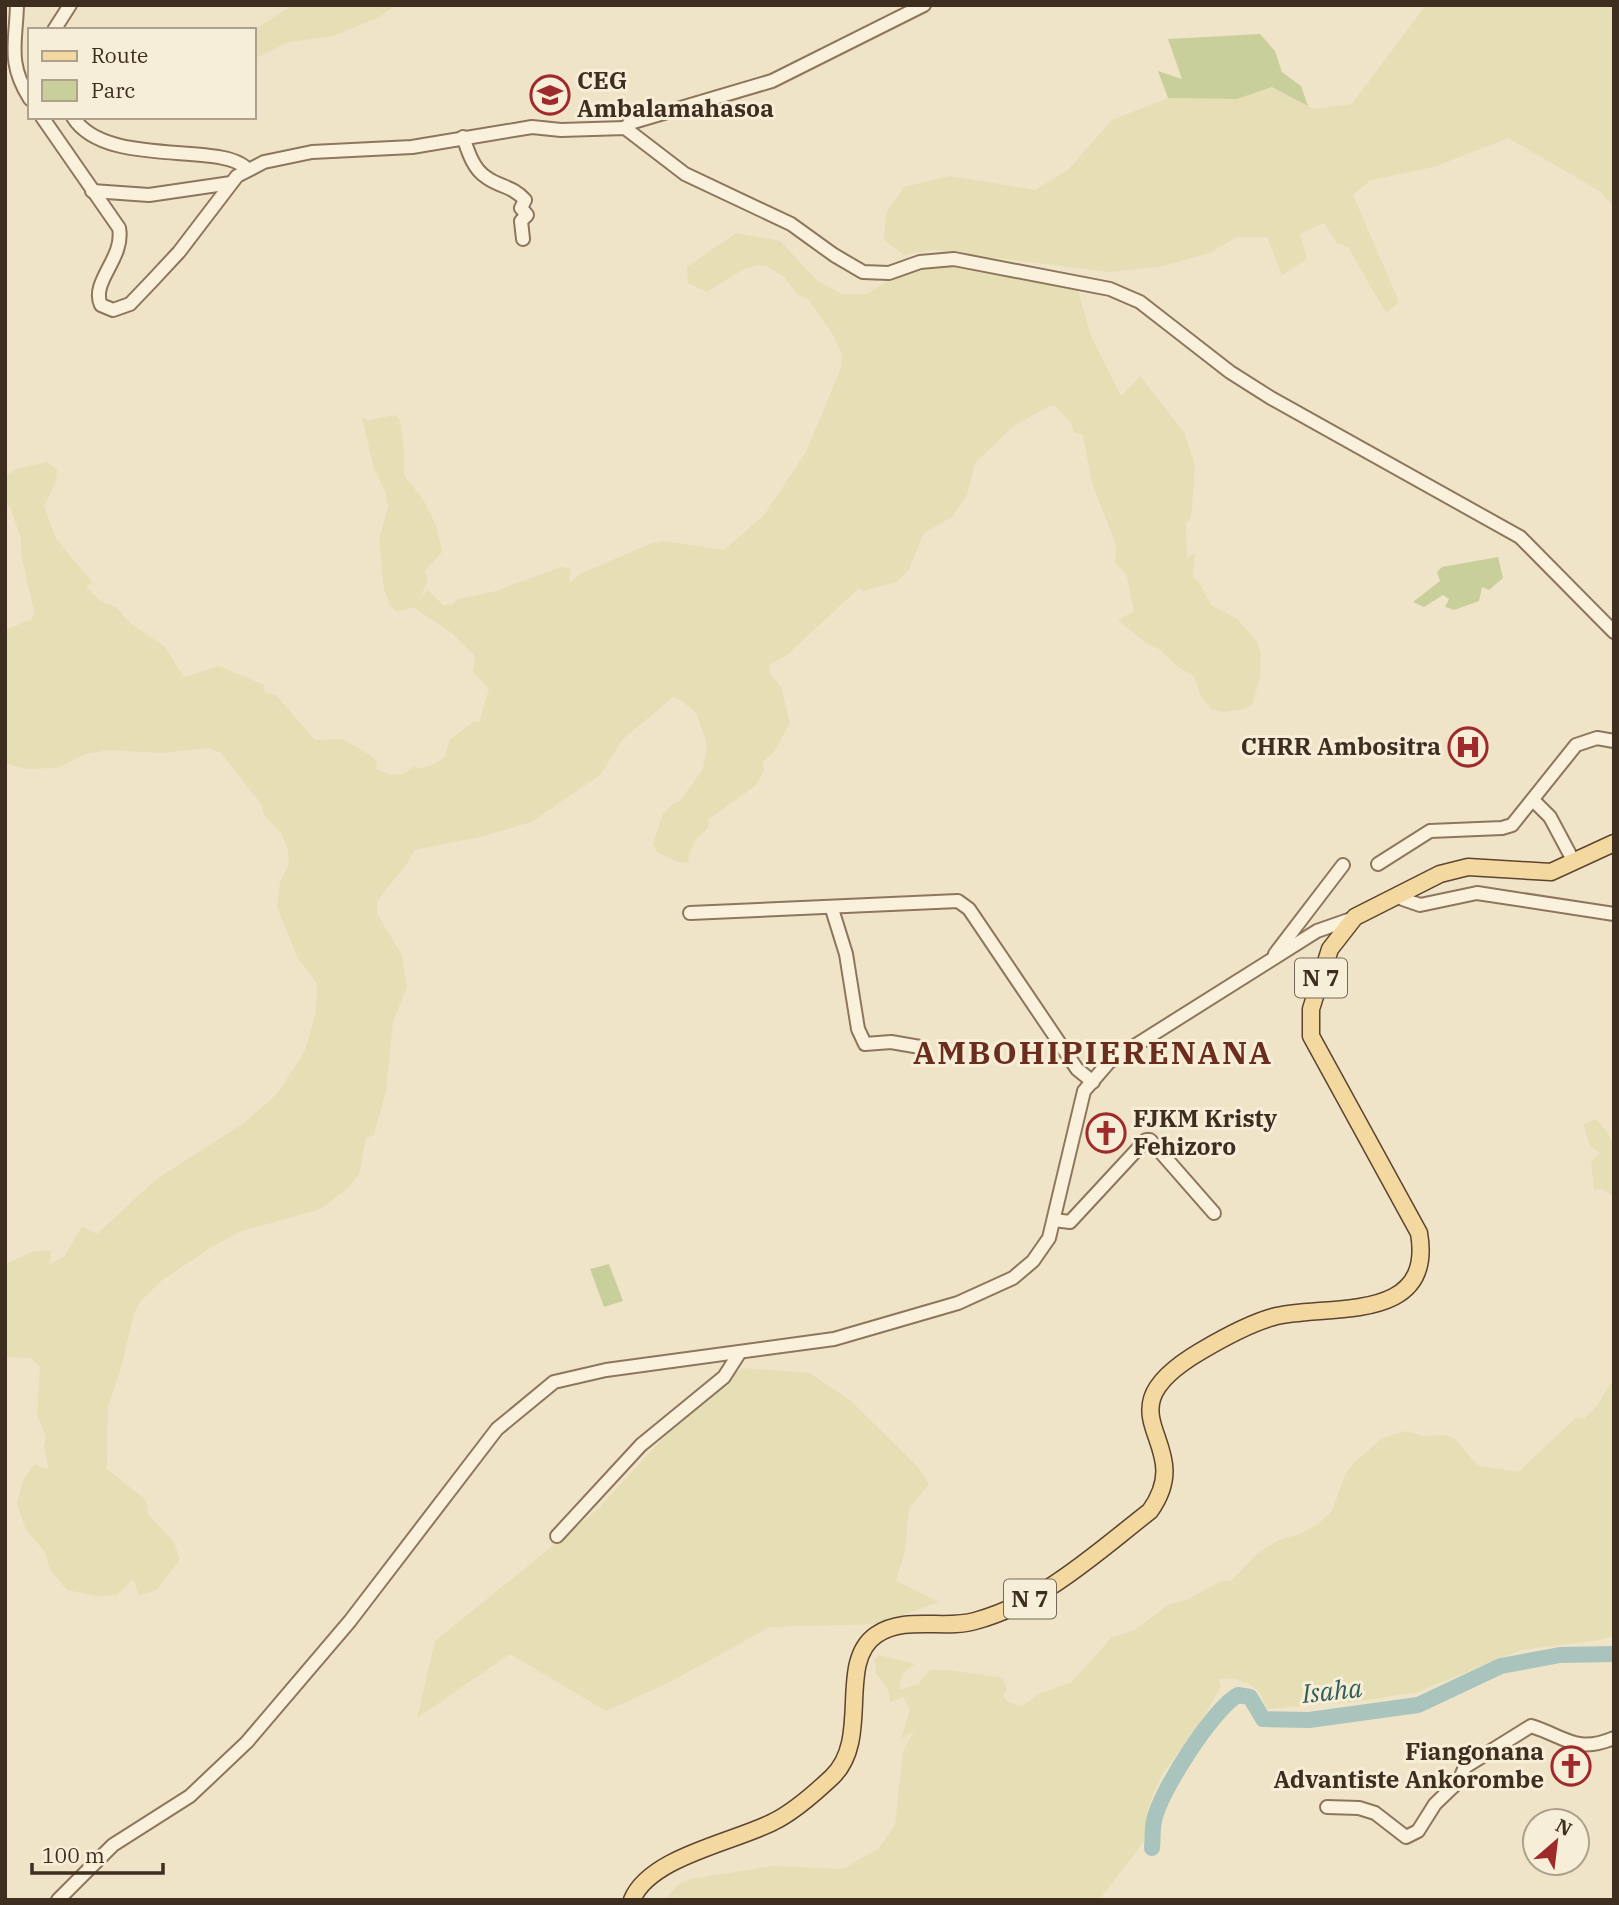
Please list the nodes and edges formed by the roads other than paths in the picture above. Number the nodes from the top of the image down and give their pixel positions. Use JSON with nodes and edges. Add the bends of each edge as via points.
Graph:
{"nodes":[{"id":1,"x":17,"y":5,"type":"edge"},
{"id":2,"x":70,"y":5,"type":"edge"},
{"id":3,"x":923,"y":5,"type":"edge"},
{"id":4,"x":55,"y":28,"type":"edge"},
{"id":5,"x":28,"y":95,"type":"edge"},
{"id":6,"x":43,"y":119,"type":"edge"},
{"id":7,"x":75,"y":119,"type":"edge"},
{"id":8,"x":625,"y":128,"type":"junction"},
{"id":9,"x":463,"y":137,"type":"junction"},
{"id":10,"x":247,"y":169,"type":"junction"},
{"id":11,"x":231,"y":183,"type":"junction"},
{"id":12,"x":92,"y":191,"type":"junction"},
{"id":13,"x":523,"y":239,"type":"dead end"},
{"id":14,"x":1614,"y":632,"type":"edge"},
{"id":15,"x":1614,"y":741,"type":"edge"},
{"id":16,"x":1534,"y":801,"type":"junction"},
{"id":17,"x":1614,"y":843,"type":"edge"},
{"id":18,"x":1574,"y":862,"type":"junction"},
{"id":19,"x":1378,"y":864,"type":"dead end"},
{"id":20,"x":1343,"y":865,"type":"dead end"},
{"id":21,"x":1397,"y":897,"type":"junction"},
{"id":22,"x":832,"y":909,"type":"junction"},
{"id":23,"x":690,"y":913,"type":"dead end"},
{"id":24,"x":1614,"y":914,"type":"edge"},
{"id":25,"x":1355,"y":918,"type":"junction"},
{"id":26,"x":1270,"y":960,"type":"junction"},
{"id":27,"x":920,"y":1048,"type":"dead end"},
{"id":28,"x":1093,"y":1082,"type":"junction"},
{"id":29,"x":1214,"y":1213,"type":"dead end"},
{"id":30,"x":1054,"y":1220,"type":"junction"},
{"id":31,"x":740,"y":1352,"type":"junction"},
{"id":32,"x":557,"y":1536,"type":"dead end"},
{"id":33,"x":1614,"y":1738,"type":"edge"},
{"id":34,"x":1327,"y":1807,"type":"dead end"},
{"id":35,"x":58,"y":1900,"type":"edge"},
{"id":36,"x":632,"y":1900,"type":"edge"}],
"edges":[{"from":1,"to":5,"type":"street","via":[[12,51]]},
{"from":2,"to":4,"type":"street"},
{"from":3,"to":8,"type":"street","via":[[772,81]]},
{"from":6,"to":12,"type":"street"},
{"from":7,"to":10,"type":"street","via":[[99,139],[157,153],[223,158]]},
{"from":8,"to":9,"type":"street","via":[[532,127]]},
{"from":8,"to":14,"type":"street","via":[[685,174],[791,224],[863,272],[889,273],[920,262],[954,259],[1110,289],[1140,302],[1271,398],[1520,537]]},
{"from":9,"to":10,"type":"street","via":[[412,147],[293,155]]},
{"from":9,"to":13,"type":"street","via":[[470,159],[486,178],[516,190],[525,200],[521,208],[527,215],[521,221]]},
{"from":10,"to":11,"type":"street"},
{"from":11,"to":12,"type":"street","via":[[149,195]]},
{"from":11,"to":12,"type":"street","via":[[170,262],[130,304],[113,310],[101,305],[98,290],[115,260],[121,237]]},
{"from":15,"to":16,"type":"street","via":[[1597,738],[1576,745]]},
{"from":16,"to":18,"type":"street","via":[[1550,817]]},
{"from":16,"to":19,"type":"street","via":[[1512,825],[1430,831]]},
{"from":17,"to":18,"type":"main road","number":"N 7"},
{"from":18,"to":21,"type":"main road","number":"N 7","via":[[1551,872],[1468,867],[1440,874]]},
{"from":20,"to":26,"type":"street"},
{"from":21,"to":24,"type":"street","via":[[1419,905],[1477,893]]},
{"from":21,"to":25,"type":"main road","number":"N 7"},
{"from":22,"to":23,"type":"street"},
{"from":22,"to":27,"type":"street","via":[[865,1044],[891,1042]]},
{"from":22,"to":28,"type":"street","via":[[958,901],[969,909],[1077,1069]]},
{"from":25,"to":26,"type":"street","via":[[1317,932]]},
{"from":25,"to":36,"type":"main road","number":"N 7","via":[[1330,949],[1311,1009],[1311,1037],[1419,1233],[1420,1259],[1410,1280],[1390,1299],[1374,1306],[1276,1317],[1250,1325],[1169,1372],[1149,1402],[1150,1421],[1167,1474],[1162,1494],[1150,1511],[1040,1595],[976,1621],[906,1625],[875,1636],[861,1652],[853,1739],[834,1775],[774,1822],[662,1867],[643,1881]]},
{"from":26,"to":28,"type":"street","via":[[1110,1062]]},
{"from":28,"to":30,"type":"street","via":[[1084,1091]]},
{"from":29,"to":30,"type":"street","via":[[1146,1140],[1070,1222]]},
{"from":30,"to":31,"type":"street","via":[[1034,1261],[1013,1279],[958,1303],[834,1339]]},
{"from":31,"to":32,"type":"street","via":[[724,1377],[641,1445]]},
{"from":31,"to":35,"type":"street","via":[[606,1370],[554,1382],[523,1405],[497,1429],[350,1621],[247,1742],[190,1796],[113,1845]]},
{"from":33,"to":34,"type":"street","via":[[1593,1746],[1531,1726],[1465,1767],[1418,1831],[1406,1837],[1375,1813]]}]}
